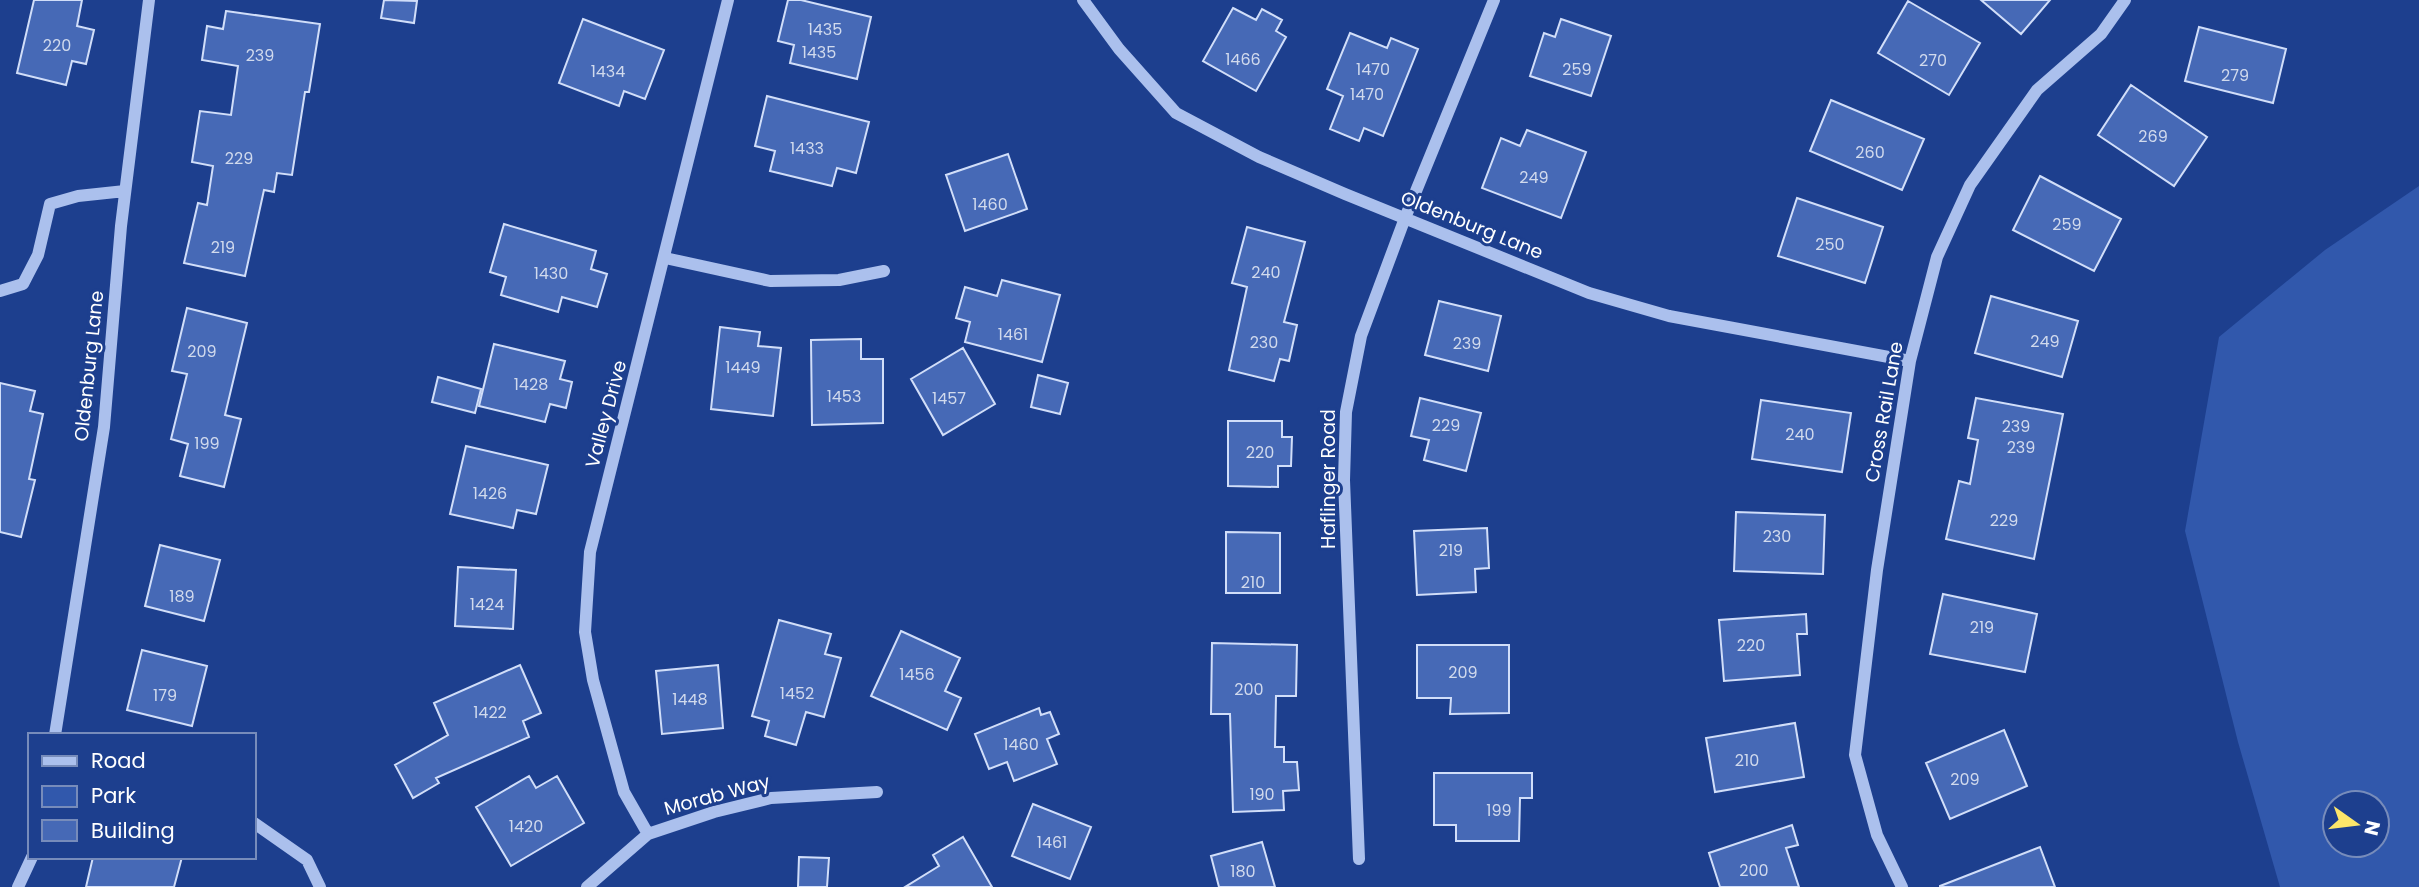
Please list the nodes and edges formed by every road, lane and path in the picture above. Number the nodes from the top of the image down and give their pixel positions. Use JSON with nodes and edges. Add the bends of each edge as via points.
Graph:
{"nodes":[{"id":1,"x":149,"y":0,"type":"edge"},
{"id":2,"x":728,"y":0,"type":"edge"},
{"id":3,"x":1083,"y":0,"type":"edge"},
{"id":4,"x":1494,"y":0,"type":"edge"},
{"id":5,"x":2125,"y":0,"type":"edge"},
{"id":6,"x":125,"y":191,"type":"junction"},
{"id":7,"x":1405,"y":218,"type":"junction"},
{"id":8,"x":665,"y":258,"type":"junction"},
{"id":9,"x":884,"y":271,"type":"dead end"},
{"id":10,"x":0,"y":291,"type":"edge"},
{"id":11,"x":1910,"y":361,"type":"junction"},
{"id":12,"x":55,"y":733,"type":"edge"},
{"id":13,"x":877,"y":792,"type":"dead end"},
{"id":14,"x":256,"y":824,"type":"edge"},
{"id":15,"x":648,"y":834,"type":"junction"},
{"id":16,"x":31,"y":859,"type":"edge"},
{"id":17,"x":1359,"y":859,"type":"dead end"},
{"id":18,"x":18,"y":887,"type":"edge"},
{"id":19,"x":320,"y":887,"type":"edge"},
{"id":20,"x":587,"y":887,"type":"edge"},
{"id":21,"x":1902,"y":887,"type":"edge"}],
"edges":[{"from":1,"to":6,"type":"street","name":"Oldenburg Lane"},
{"from":2,"to":8,"type":"street","name":"Valley Drive"},
{"from":3,"to":7,"type":"street","name":"Oldenburg Lane","via":[[1176,113],[1259,157]]},
{"from":4,"to":7,"type":"street","name":"Haflinger Road"},
{"from":5,"to":11,"type":"street","name":"Cross Rail Lane","via":[[2101,34],[2038,90],[1970,186],[1937,257]]},
{"from":6,"to":10,"type":"street","via":[[50,204],[38,255],[23,284]]},
{"from":6,"to":12,"type":"street","name":"Oldenburg Lane","via":[[104,427]]},
{"from":7,"to":11,"type":"street","name":"Oldenburg Lane","via":[[1589,293],[1669,316]]},
{"from":7,"to":17,"type":"street","name":"Haflinger Road","via":[[1361,336],[1346,412],[1344,480]]},
{"from":8,"to":9,"type":"street","via":[[770,281],[839,280]]},
{"from":8,"to":15,"type":"street","name":"Valley Drive","via":[[590,552],[586,592],[585,632],[607,740],[624,792]]},
{"from":11,"to":21,"type":"street","name":"Cross Rail Lane","via":[[1877,570],[1855,755],[1878,835]]},
{"from":13,"to":15,"type":"street","name":"Morab Way","via":[[771,798]]},
{"from":14,"to":19,"type":"street","via":[[307,860]]},
{"from":15,"to":20,"type":"street","name":"Morab Way"},
{"from":16,"to":18,"type":"street"}]}
